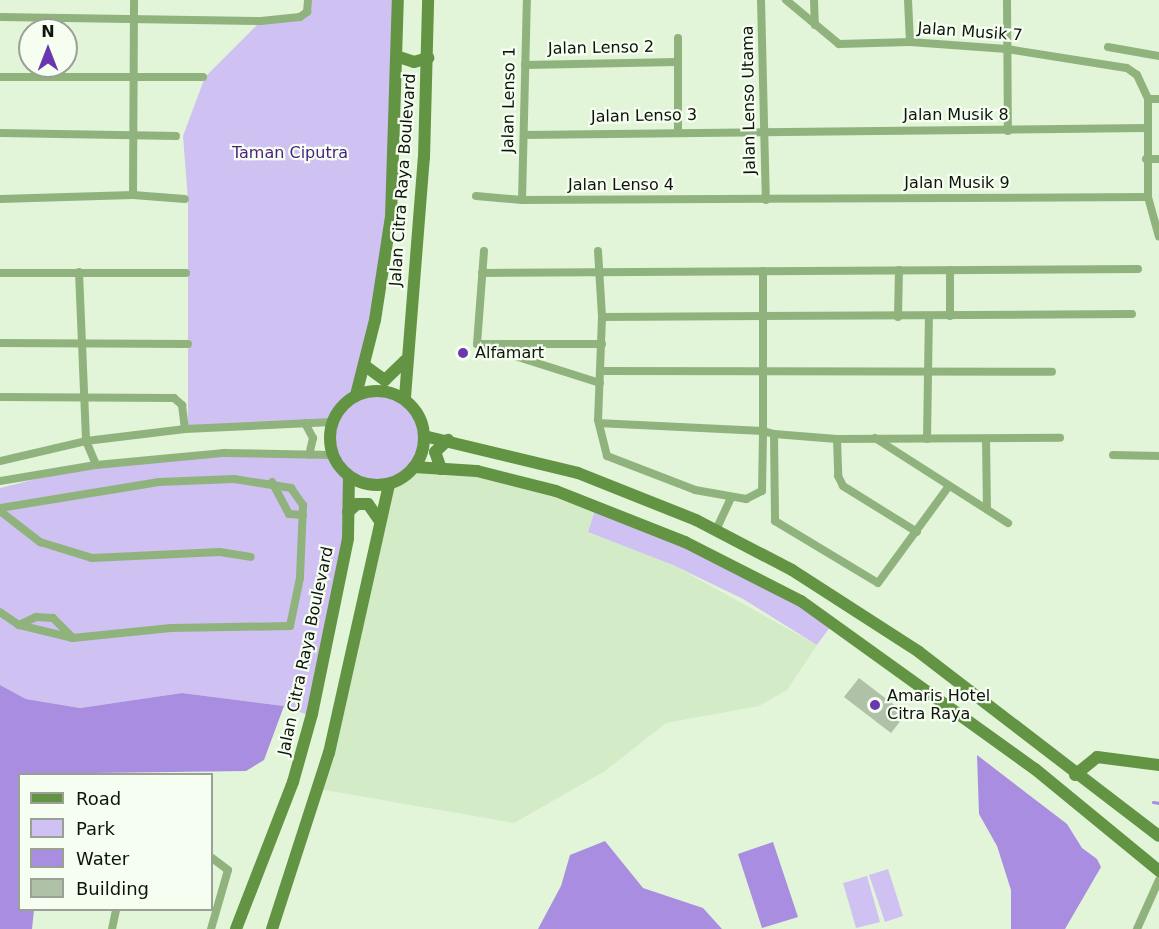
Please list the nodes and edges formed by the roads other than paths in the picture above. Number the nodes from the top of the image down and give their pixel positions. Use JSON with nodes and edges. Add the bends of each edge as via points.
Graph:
{"nodes":[{"id":1,"x":134,"y":0,"type":"edge"},
{"id":2,"x":308,"y":0,"type":"edge"},
{"id":3,"x":398,"y":0,"type":"edge"},
{"id":4,"x":428,"y":0,"type":"edge"},
{"id":5,"x":527,"y":0,"type":"edge"},
{"id":6,"x":762,"y":0,"type":"edge"},
{"id":7,"x":786,"y":0,"type":"edge"},
{"id":8,"x":814,"y":0,"type":"edge"},
{"id":9,"x":908,"y":0,"type":"edge"},
{"id":10,"x":1007,"y":0,"type":"edge"},
{"id":11,"x":0,"y":17,"type":"edge"},
{"id":12,"x":134,"y":18,"type":"junction"},
{"id":13,"x":815,"y":25,"type":"junction"},
{"id":14,"x":678,"y":38,"type":"dead end"},
{"id":15,"x":910,"y":42,"type":"junction"},
{"id":16,"x":1108,"y":47,"type":"dead end"},
{"id":17,"x":1007,"y":49,"type":"junction"},
{"id":18,"x":1159,"y":56,"type":"edge"},
{"id":19,"x":399,"y":57,"type":"junction"},
{"id":20,"x":428,"y":58,"type":"junction"},
{"id":21,"x":677,"y":62,"type":"junction"},
{"id":22,"x":525,"y":65,"type":"junction"},
{"id":23,"x":133,"y":76,"type":"junction"},
{"id":24,"x":0,"y":77,"type":"edge"},
{"id":25,"x":203,"y":77,"type":"dead end"},
{"id":26,"x":1148,"y":99,"type":"junction"},
{"id":27,"x":1159,"y":99,"type":"edge"},
{"id":28,"x":1146,"y":128,"type":"junction"},
{"id":29,"x":678,"y":130,"type":"junction"},
{"id":30,"x":765,"y":130,"type":"junction"},
{"id":31,"x":1008,"y":131,"type":"junction"},
{"id":32,"x":0,"y":133,"type":"edge"},
{"id":33,"x":133,"y":133,"type":"junction"},
{"id":34,"x":524,"y":135,"type":"junction"},
{"id":35,"x":176,"y":136,"type":"dead end"},
{"id":36,"x":1146,"y":159,"type":"junction"},
{"id":37,"x":1159,"y":159,"type":"edge"},
{"id":38,"x":133,"y":195,"type":"junction"},
{"id":39,"x":476,"y":196,"type":"dead end"},
{"id":40,"x":1148,"y":197,"type":"junction"},
{"id":41,"x":0,"y":199,"type":"edge"},
{"id":42,"x":184,"y":199,"type":"dead end"},
{"id":43,"x":522,"y":200,"type":"junction"},
{"id":44,"x":766,"y":200,"type":"junction"},
{"id":45,"x":1156,"y":234,"type":"edge"},
{"id":46,"x":484,"y":251,"type":"dead end"},
{"id":47,"x":598,"y":251,"type":"dead end"},
{"id":48,"x":1138,"y":269,"type":"dead end"},
{"id":49,"x":602,"y":270,"type":"junction"},
{"id":50,"x":899,"y":270,"type":"junction"},
{"id":51,"x":950,"y":270,"type":"junction"},
{"id":52,"x":763,"y":271,"type":"junction"},
{"id":53,"x":79,"y":272,"type":"junction"},
{"id":54,"x":0,"y":273,"type":"edge"},
{"id":55,"x":186,"y":273,"type":"dead end"},
{"id":56,"x":482,"y":273,"type":"junction"},
{"id":57,"x":1132,"y":315,"type":"dead end"},
{"id":58,"x":929,"y":316,"type":"junction"},
{"id":59,"x":950,"y":316,"type":"junction"},
{"id":60,"x":602,"y":317,"type":"junction"},
{"id":61,"x":898,"y":317,"type":"junction"},
{"id":62,"x":763,"y":318,"type":"junction"},
{"id":63,"x":0,"y":344,"type":"edge"},
{"id":64,"x":79,"y":344,"type":"junction"},
{"id":65,"x":188,"y":344,"type":"dead end"},
{"id":66,"x":477,"y":344,"type":"junction"},
{"id":67,"x":602,"y":344,"type":"junction"},
{"id":68,"x":405,"y":361,"type":"junction"},
{"id":69,"x":364,"y":365,"type":"junction"},
{"id":70,"x":600,"y":371,"type":"junction"},
{"id":71,"x":763,"y":371,"type":"junction"},
{"id":72,"x":927,"y":371,"type":"junction"},
{"id":73,"x":1052,"y":372,"type":"dead end"},
{"id":74,"x":600,"y":383,"type":"junction"},
{"id":75,"x":356,"y":395,"type":"junction"},
{"id":76,"x":82,"y":396,"type":"junction"},
{"id":77,"x":0,"y":397,"type":"edge"},
{"id":78,"x":405,"y":397,"type":"junction"},
{"id":79,"x":332,"y":422,"type":"junction"},
{"id":80,"x":305,"y":423,"type":"junction"},
{"id":81,"x":602,"y":423,"type":"junction"},
{"id":82,"x":184,"y":429,"type":"junction"},
{"id":83,"x":763,"y":431,"type":"junction"},
{"id":84,"x":774,"y":434,"type":"junction"},
{"id":85,"x":424,"y":436,"type":"junction"},
{"id":86,"x":874,"y":438,"type":"junction"},
{"id":87,"x":1060,"y":438,"type":"dead end"},
{"id":88,"x":837,"y":439,"type":"junction"},
{"id":89,"x":927,"y":439,"type":"junction"},
{"id":90,"x":986,"y":439,"type":"junction"},
{"id":91,"x":448,"y":440,"type":"junction"},
{"id":92,"x":86,"y":441,"type":"junction"},
{"id":93,"x":309,"y":455,"type":"junction"},
{"id":94,"x":332,"y":455,"type":"junction"},
{"id":95,"x":1113,"y":455,"type":"dead end"},
{"id":96,"x":1159,"y":456,"type":"edge"},
{"id":97,"x":0,"y":461,"type":"edge"},
{"id":98,"x":96,"y":465,"type":"junction"},
{"id":99,"x":414,"y":467,"type":"junction"},
{"id":100,"x":441,"y":469,"type":"junction"},
{"id":101,"x":349,"y":476,"type":"junction"},
{"id":102,"x":0,"y":481,"type":"edge"},
{"id":103,"x":272,"y":482,"type":"junction"},
{"id":104,"x":389,"y":484,"type":"junction"},
{"id":105,"x":949,"y":486,"type":"junction"},
{"id":106,"x":731,"y":498,"type":"junction"},
{"id":107,"x":987,"y":509,"type":"junction"},
{"id":108,"x":0,"y":510,"type":"edge"},
{"id":109,"x":348,"y":512,"type":"junction"},
{"id":110,"x":303,"y":515,"type":"junction"},
{"id":111,"x":380,"y":521,"type":"junction"},
{"id":112,"x":1008,"y":523,"type":"dead end"},
{"id":113,"x":716,"y":530,"type":"junction"},
{"id":114,"x":916,"y":532,"type":"junction"},
{"id":115,"x":251,"y":557,"type":"dead end"},
{"id":116,"x":0,"y":612,"type":"edge"},
{"id":117,"x":19,"y":624,"type":"junction"},
{"id":118,"x":73,"y":638,"type":"junction"},
{"id":119,"x":954,"y":682,"type":"junction"},
{"id":120,"x":939,"y":700,"type":"junction"},
{"id":121,"x":1159,"y":765,"type":"edge"},
{"id":122,"x":1075,"y":775,"type":"junction"},
{"id":123,"x":1159,"y":836,"type":"edge"},
{"id":124,"x":213,"y":859,"type":"edge"},
{"id":125,"x":1159,"y":871,"type":"edge"},
{"id":126,"x":1159,"y":880,"type":"edge"},
{"id":127,"x":116,"y":911,"type":"edge"},
{"id":128,"x":112,"y":929,"type":"edge"},
{"id":129,"x":211,"y":929,"type":"edge"},
{"id":130,"x":236,"y":929,"type":"edge"},
{"id":131,"x":272,"y":929,"type":"edge"},
{"id":132,"x":1137,"y":929,"type":"edge"}],
"edges":[{"from":1,"to":12,"type":"street"},
{"from":2,"to":12,"type":"street","via":[[305,15],[294,18]]},
{"from":3,"to":19,"type":"main road","name":"Jalan Citra Raya Boulevard"},
{"from":4,"to":20,"type":"main road","name":"Jalan Citra Raya Boulevard"},
{"from":5,"to":22,"type":"street","name":"Jalan Lenso 1"},
{"from":6,"to":30,"type":"street","name":"Jalan Lenso Utama"},
{"from":7,"to":13,"type":"street","name":"Jalan Musik 7"},
{"from":8,"to":13,"type":"street"},
{"from":9,"to":15,"type":"street"},
{"from":10,"to":17,"type":"street"},
{"from":11,"to":12,"type":"street"},
{"from":12,"to":23,"type":"street"},
{"from":13,"to":15,"type":"street","name":"Jalan Musik 7","via":[[839,44]]},
{"from":14,"to":21,"type":"street","name":"Jalan Lenso 2"},
{"from":15,"to":17,"type":"street","name":"Jalan Musik 7"},
{"from":16,"to":18,"type":"street"},
{"from":17,"to":26,"type":"street","name":"Jalan Musik 7","via":[[1127,68],[1137,75]]},
{"from":17,"to":31,"type":"street"},
{"from":19,"to":20,"type":"main road","via":[[414,62]]},
{"from":19,"to":69,"type":"main road","name":"Jalan Citra Raya Boulevard","via":[[392,217]]},
{"from":20,"to":68,"type":"main road","name":"Jalan Citra Raya Boulevard"},
{"from":21,"to":22,"type":"street","name":"Jalan Lenso 2"},
{"from":21,"to":29,"type":"street","name":"Jalan Lenso 2"},
{"from":22,"to":34,"type":"street","name":"Jalan Lenso 1"},
{"from":23,"to":24,"type":"street"},
{"from":23,"to":25,"type":"street"},
{"from":23,"to":33,"type":"street"},
{"from":26,"to":27,"type":"street"},
{"from":26,"to":28,"type":"street"},
{"from":28,"to":31,"type":"street","name":"Jalan Musik 8"},
{"from":28,"to":36,"type":"street"},
{"from":29,"to":30,"type":"street","name":"Jalan Lenso 3"},
{"from":29,"to":34,"type":"street","name":"Jalan Lenso 3"},
{"from":30,"to":31,"type":"street","name":"Jalan Musik 8"},
{"from":30,"to":44,"type":"street","name":"Jalan Lenso Utama"},
{"from":32,"to":33,"type":"street"},
{"from":33,"to":35,"type":"street"},
{"from":33,"to":38,"type":"street"},
{"from":34,"to":43,"type":"street","name":"Jalan Lenso 1"},
{"from":36,"to":37,"type":"street"},
{"from":36,"to":40,"type":"street"},
{"from":38,"to":41,"type":"street"},
{"from":38,"to":42,"type":"street"},
{"from":39,"to":43,"type":"street","name":"Jalan Lenso 4"},
{"from":40,"to":44,"type":"street","name":"Jalan Musik 9"},
{"from":40,"to":45,"type":"street"},
{"from":43,"to":44,"type":"street","name":"Jalan Lenso 4"},
{"from":46,"to":56,"type":"street"},
{"from":47,"to":49,"type":"street"},
{"from":48,"to":51,"type":"street"},
{"from":49,"to":52,"type":"street"},
{"from":49,"to":56,"type":"street"},
{"from":49,"to":60,"type":"street"},
{"from":50,"to":51,"type":"street"},
{"from":50,"to":52,"type":"street"},
{"from":50,"to":61,"type":"street"},
{"from":51,"to":59,"type":"street"},
{"from":52,"to":62,"type":"street"},
{"from":53,"to":54,"type":"street"},
{"from":53,"to":55,"type":"street"},
{"from":53,"to":64,"type":"street"},
{"from":56,"to":66,"type":"street"},
{"from":57,"to":59,"type":"street"},
{"from":58,"to":59,"type":"street"},
{"from":58,"to":61,"type":"street"},
{"from":58,"to":72,"type":"street"},
{"from":60,"to":62,"type":"street"},
{"from":60,"to":67,"type":"street"},
{"from":61,"to":62,"type":"street"},
{"from":62,"to":71,"type":"street"},
{"from":63,"to":64,"type":"street"},
{"from":64,"to":65,"type":"street"},
{"from":64,"to":76,"type":"street"},
{"from":66,"to":67,"type":"street"},
{"from":66,"to":74,"type":"street"},
{"from":67,"to":70,"type":"street"},
{"from":68,"to":69,"type":"main road","via":[[385,380]]},
{"from":68,"to":78,"type":"main road","name":"Jalan Citra Raya Boulevard"},
{"from":69,"to":75,"type":"main road","name":"Jalan Citra Raya Boulevard"},
{"from":70,"to":71,"type":"street"},
{"from":70,"to":74,"type":"street"},
{"from":71,"to":72,"type":"street"},
{"from":71,"to":83,"type":"street"},
{"from":72,"to":73,"type":"street"},
{"from":72,"to":89,"type":"street"},
{"from":74,"to":81,"type":"street","via":[[598,420]]},
{"from":75,"to":78,"type":"main road","via":[[384,391]]},
{"from":75,"to":79,"type":"main road","via":[[342,406]]},
{"from":76,"to":77,"type":"street"},
{"from":76,"to":82,"type":"street","via":[[179,399]]},
{"from":76,"to":92,"type":"street"},
{"from":78,"to":85,"type":"main road","via":[[414,407]]},
{"from":79,"to":80,"type":"street"},
{"from":79,"to":94,"type":"main road"},
{"from":80,"to":82,"type":"street"},
{"from":80,"to":93,"type":"street","via":[[313,438]]},
{"from":81,"to":83,"type":"street"},
{"from":81,"to":106,"type":"street","via":[[607,456],[695,490]]},
{"from":82,"to":92,"type":"street"},
{"from":83,"to":84,"type":"street"},
{"from":83,"to":106,"type":"street","via":[[762,491],[746,499]]},
{"from":84,"to":88,"type":"street"},
{"from":84,"to":114,"type":"street","via":[[774,516],[780,524],[873,584],[882,580]]},
{"from":85,"to":91,"type":"main road"},
{"from":85,"to":99,"type":"main road"},
{"from":86,"to":88,"type":"street"},
{"from":86,"to":89,"type":"street"},
{"from":86,"to":105,"type":"street"},
{"from":87,"to":90,"type":"street"},
{"from":88,"to":114,"type":"street","via":[[837,476],[843,486]]},
{"from":89,"to":90,"type":"street"},
{"from":90,"to":107,"type":"street"},
{"from":91,"to":100,"type":"main road","via":[[435,452]]},
{"from":91,"to":113,"type":"main road","via":[[578,473]]},
{"from":92,"to":97,"type":"street"},
{"from":92,"to":98,"type":"street"},
{"from":93,"to":94,"type":"street"},
{"from":93,"to":98,"type":"street","via":[[224,453]]},
{"from":94,"to":101,"type":"main road"},
{"from":95,"to":96,"type":"street"},
{"from":98,"to":102,"type":"street"},
{"from":99,"to":100,"type":"main road"},
{"from":99,"to":104,"type":"main road"},
{"from":100,"to":120,"type":"main road","via":[[506,476],[685,542],[801,601]]},
{"from":101,"to":104,"type":"main road"},
{"from":101,"to":109,"type":"main road","name":"Jalan Citra Raya Boulevard"},
{"from":103,"to":108,"type":"street","via":[[159,482]]},
{"from":103,"to":110,"type":"street","via":[[289,514]]},
{"from":103,"to":110,"type":"street","via":[[298,492]]},
{"from":104,"to":111,"type":"main road"},
{"from":105,"to":107,"type":"street"},
{"from":105,"to":114,"type":"street"},
{"from":106,"to":113,"type":"street"},
{"from":107,"to":112,"type":"street"},
{"from":108,"to":115,"type":"street","via":[[40,542],[92,558],[220,552]]},
{"from":109,"to":111,"type":"main road","via":[[357,504],[368,504]]},
{"from":109,"to":130,"type":"main road","name":"Jalan Citra Raya Boulevard","via":[[348,538],[301,758]]},
{"from":110,"to":118,"type":"street","via":[[300,578],[290,626],[171,628]]},
{"from":111,"to":131,"type":"main road","via":[[329,753]]},
{"from":113,"to":119,"type":"main road","via":[[849,604]]},
{"from":116,"to":117,"type":"street"},
{"from":117,"to":118,"type":"street"},
{"from":117,"to":118,"type":"street","via":[[36,617],[53,618]]},
{"from":119,"to":120,"type":"main road"},
{"from":119,"to":122,"type":"main road"},
{"from":120,"to":125,"type":"main road","via":[[1035,769]]},
{"from":121,"to":122,"type":"main road","via":[[1097,757]]},
{"from":122,"to":123,"type":"main road"},
{"from":124,"to":129,"type":"street","via":[[228,870]]},
{"from":126,"to":132,"type":"street"},
{"from":127,"to":128,"type":"street"}]}
